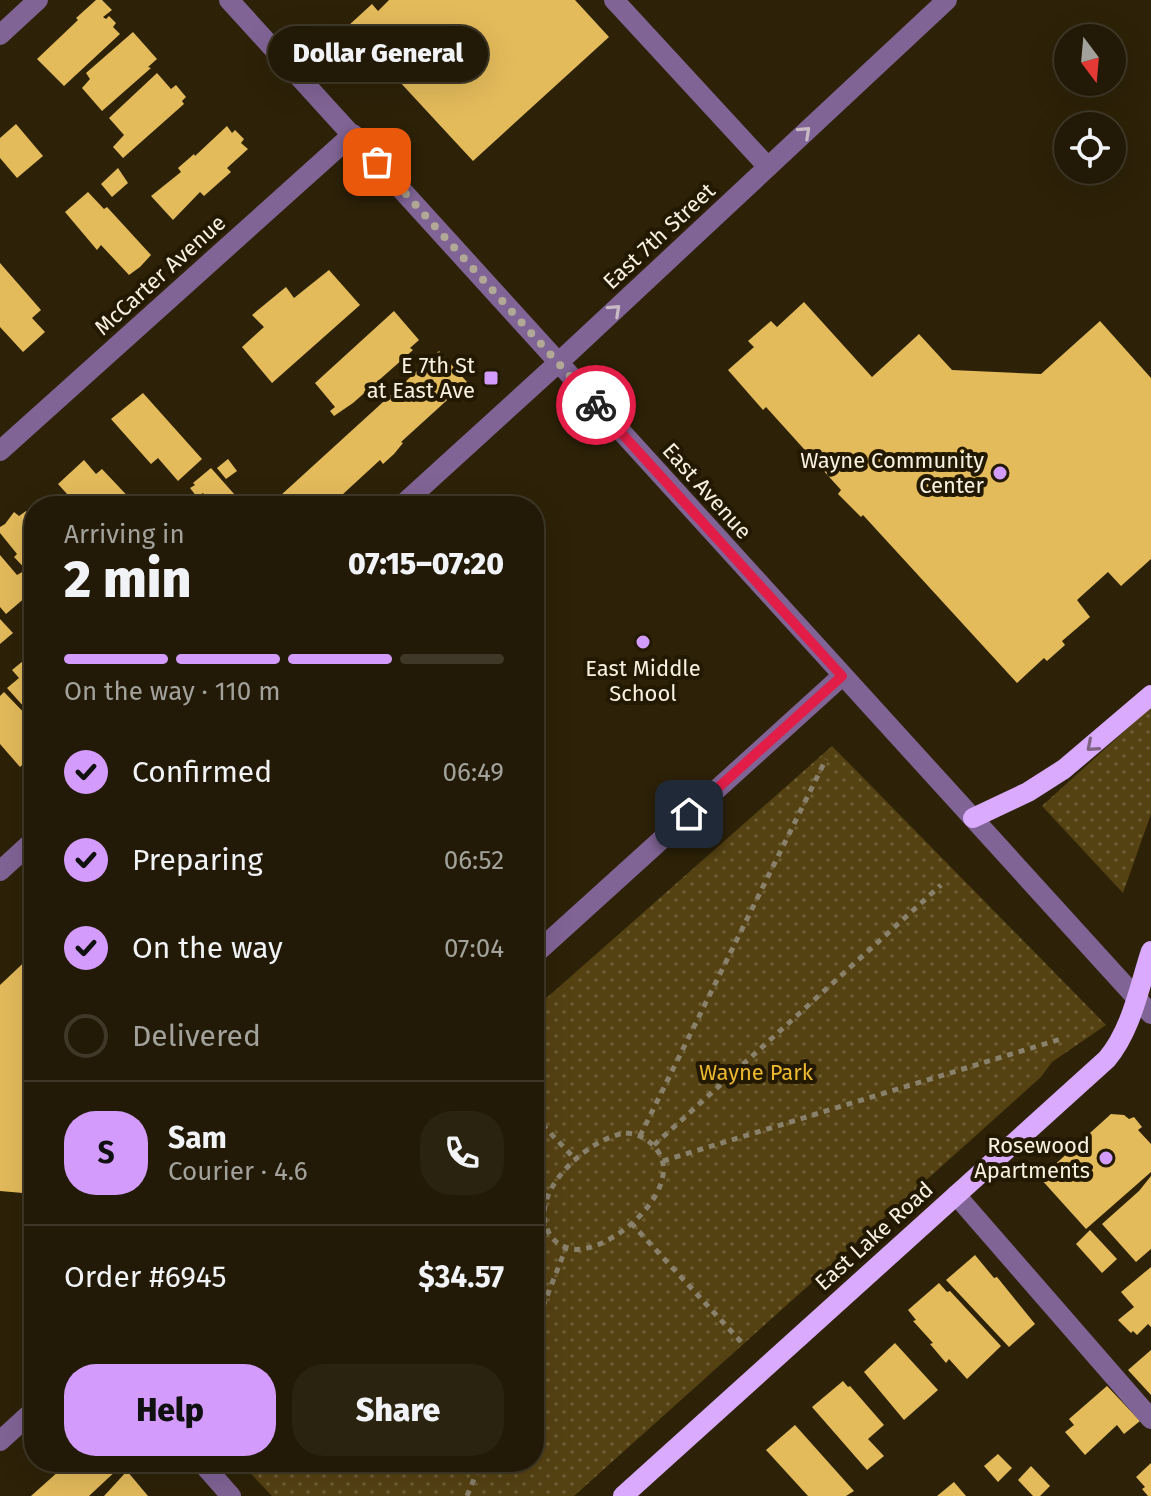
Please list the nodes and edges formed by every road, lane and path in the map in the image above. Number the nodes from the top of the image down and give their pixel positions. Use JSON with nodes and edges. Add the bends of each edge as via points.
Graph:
{"nodes":[{"id":1,"x":38,"y":0,"type":"edge"},
{"id":2,"x":229,"y":0,"type":"edge"},
{"id":3,"x":614,"y":0,"type":"edge"},
{"id":4,"x":947,"y":0,"type":"edge"},
{"id":5,"x":0,"y":35,"type":"edge"},
{"id":6,"x":353,"y":134,"type":"junction"},
{"id":7,"x":768,"y":167,"type":"junction"},
{"id":8,"x":558,"y":363,"type":"junction"},
{"id":9,"x":0,"y":451,"type":"edge"},
{"id":10,"x":412,"y":496,"type":"edge"},
{"id":11,"x":842,"y":676,"type":"junction"},
{"id":12,"x":1151,"y":695,"type":"edge"},
{"id":13,"x":826,"y":759,"type":"dead end"},
{"id":14,"x":973,"y":818,"type":"junction"},
{"id":15,"x":24,"y":849,"type":"edge"},
{"id":16,"x":0,"y":871,"type":"edge"},
{"id":17,"x":941,"y":885,"type":"dead end"},
{"id":18,"x":544,"y":946,"type":"edge"},
{"id":19,"x":1151,"y":951,"type":"edge"},
{"id":20,"x":1136,"y":998,"type":"junction"},
{"id":21,"x":1151,"y":1014,"type":"edge"},
{"id":22,"x":1064,"y":1038,"type":"dead end"},
{"id":23,"x":544,"y":1126,"type":"edge"},
{"id":24,"x":640,"y":1136,"type":"junction"},
{"id":25,"x":654,"y":1145,"type":"junction"},
{"id":26,"x":576,"y":1160,"type":"junction"},
{"id":27,"x":663,"y":1161,"type":"junction"},
{"id":28,"x":956,"y":1195,"type":"junction"},
{"id":29,"x":546,"y":1223,"type":"joint"},
{"id":30,"x":631,"y":1223,"type":"junction"},
{"id":31,"x":566,"y":1248,"type":"junction"},
{"id":32,"x":544,"y":1304,"type":"edge"},
{"id":33,"x":744,"y":1345,"type":"dead end"},
{"id":34,"x":24,"y":1419,"type":"edge"},
{"id":35,"x":1151,"y":1419,"type":"edge"},
{"id":36,"x":0,"y":1441,"type":"edge"},
{"id":37,"x":210,"y":1472,"type":"edge"},
{"id":38,"x":477,"y":1472,"type":"edge"},
{"id":39,"x":231,"y":1496,"type":"edge"},
{"id":40,"x":467,"y":1496,"type":"edge"},
{"id":41,"x":623,"y":1496,"type":"edge"}],
"edges":[{"from":1,"to":5,"type":"street"},
{"from":2,"to":6,"type":"street","name":"East Avenue"},
{"from":3,"to":7,"type":"street"},
{"from":7,"to":4,"type":"street","name":"East 7th Street","one_way":true},
{"from":6,"to":8,"type":"street","name":"East Avenue"},
{"from":6,"to":9,"type":"street","name":"McCarter Avenue"},
{"from":8,"to":7,"type":"street","name":"East 7th Street","one_way":true},
{"from":8,"to":10,"type":"street","name":"East 7th Street"},
{"from":8,"to":11,"type":"street","name":"East Avenue"},
{"from":11,"to":14,"type":"street","name":"East Avenue"},
{"from":11,"to":18,"type":"street"},
{"from":12,"to":14,"type":"main road","one_way":true,"via":[[1064,769]]},
{"from":13,"to":24,"type":"path"},
{"from":14,"to":20,"type":"street","name":"East Avenue"},
{"from":15,"to":16,"type":"street"},
{"from":17,"to":25,"type":"path"},
{"from":19,"to":20,"type":"main road","name":"East Lake Road"},
{"from":20,"to":21,"type":"street","name":"East Avenue"},
{"from":20,"to":28,"type":"main road","name":"East Lake Road","via":[[1107,1059]]},
{"from":22,"to":27,"type":"path"},
{"from":23,"to":26,"type":"path"},
{"from":24,"to":25,"type":"path"},
{"from":24,"to":26,"type":"path","via":[[616,1134]]},
{"from":25,"to":27,"type":"path"},
{"from":26,"to":29,"type":"path","via":[[547,1195]]},
{"from":27,"to":30,"type":"path","via":[[660,1186]]},
{"from":28,"to":35,"type":"street"},
{"from":28,"to":41,"type":"main road","name":"East Lake Road"},
{"from":29,"to":31,"type":"path","via":[[555,1241]]},
{"from":30,"to":31,"type":"path","via":[[590,1247]]},
{"from":30,"to":33,"type":"path"},
{"from":31,"to":32,"type":"path"},
{"from":34,"to":36,"type":"street"},
{"from":37,"to":39,"type":"street"},
{"from":38,"to":40,"type":"path"}]}
